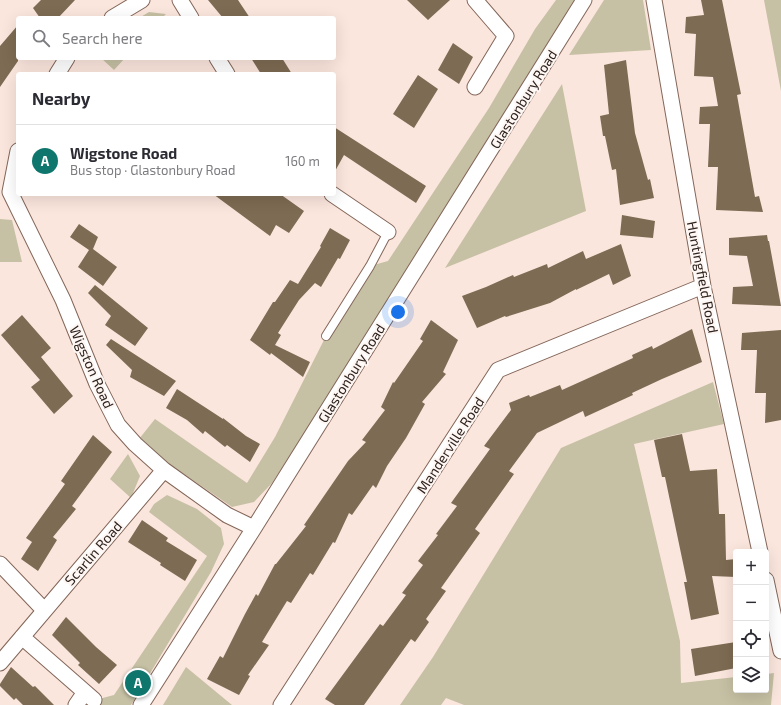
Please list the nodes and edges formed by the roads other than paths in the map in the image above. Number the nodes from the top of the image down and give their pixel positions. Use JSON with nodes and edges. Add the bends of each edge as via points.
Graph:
{"nodes":[{"id":1,"x":142,"y":0,"type":"edge"},
{"id":2,"x":180,"y":0,"type":"edge"},
{"id":3,"x":475,"y":0,"type":"edge"},
{"id":4,"x":584,"y":0,"type":"edge"},
{"id":5,"x":654,"y":0,"type":"edge"},
{"id":6,"x":115,"y":16,"type":"edge"},
{"id":7,"x":190,"y":16,"type":"edge"},
{"id":8,"x":66,"y":60,"type":"edge"},
{"id":9,"x":218,"y":60,"type":"edge"},
{"id":10,"x":58,"y":72,"type":"edge"},
{"id":11,"x":226,"y":72,"type":"edge"},
{"id":12,"x":475,"y":87,"type":"dead end"},
{"id":13,"x":16,"y":161,"type":"edge"},
{"id":14,"x":335,"y":196,"type":"edge"},
{"id":15,"x":388,"y":232,"type":"joint"},
{"id":16,"x":703,"y":286,"type":"junction"},
{"id":17,"x":326,"y":336,"type":"dead end"},
{"id":18,"x":164,"y":470,"type":"junction"},
{"id":19,"x":254,"y":528,"type":"junction"},
{"id":20,"x":759,"y":549,"type":"edge"},
{"id":21,"x":0,"y":564,"type":"edge"},
{"id":22,"x":767,"y":585,"type":"edge"},
{"id":23,"x":44,"y":610,"type":"junction"},
{"id":24,"x":22,"y":637,"type":"junction"},
{"id":25,"x":781,"y":651,"type":"edge"},
{"id":26,"x":0,"y":664,"type":"edge"},
{"id":27,"x":76,"y":705,"type":"edge"},
{"id":28,"x":141,"y":705,"type":"edge"},
{"id":29,"x":281,"y":705,"type":"edge"}],
"edges":[{"from":1,"to":6,"type":"street"},
{"from":2,"to":7,"type":"street"},
{"from":3,"to":12,"type":"street","via":[[506,36]]},
{"from":4,"to":19,"type":"street","name":"Glastonbury Road"},
{"from":5,"to":16,"type":"street","name":"Huntingfield Road"},
{"from":8,"to":10,"type":"street"},
{"from":9,"to":11,"type":"street"},
{"from":13,"to":18,"type":"street","name":"Wigston Road","via":[[10,192],[63,300],[97,384],[118,425]]},
{"from":14,"to":15,"type":"street"},
{"from":15,"to":17,"type":"lane"},
{"from":16,"to":20,"type":"street","name":"Huntingfield Road"},
{"from":16,"to":29,"type":"street","name":"Manderville Road","via":[[498,370]]},
{"from":18,"to":19,"type":"street","name":"Wigston Road","via":[[227,515]]},
{"from":18,"to":23,"type":"street","name":"Scarlin Road"},
{"from":19,"to":28,"type":"street","name":"Glastonbury Road"},
{"from":21,"to":23,"type":"street"},
{"from":22,"to":25,"type":"street"},
{"from":23,"to":24,"type":"street","name":"Scarlin Road"},
{"from":24,"to":26,"type":"street","name":"Scarlin Road"},
{"from":24,"to":27,"type":"street","via":[[89,696]]}]}
